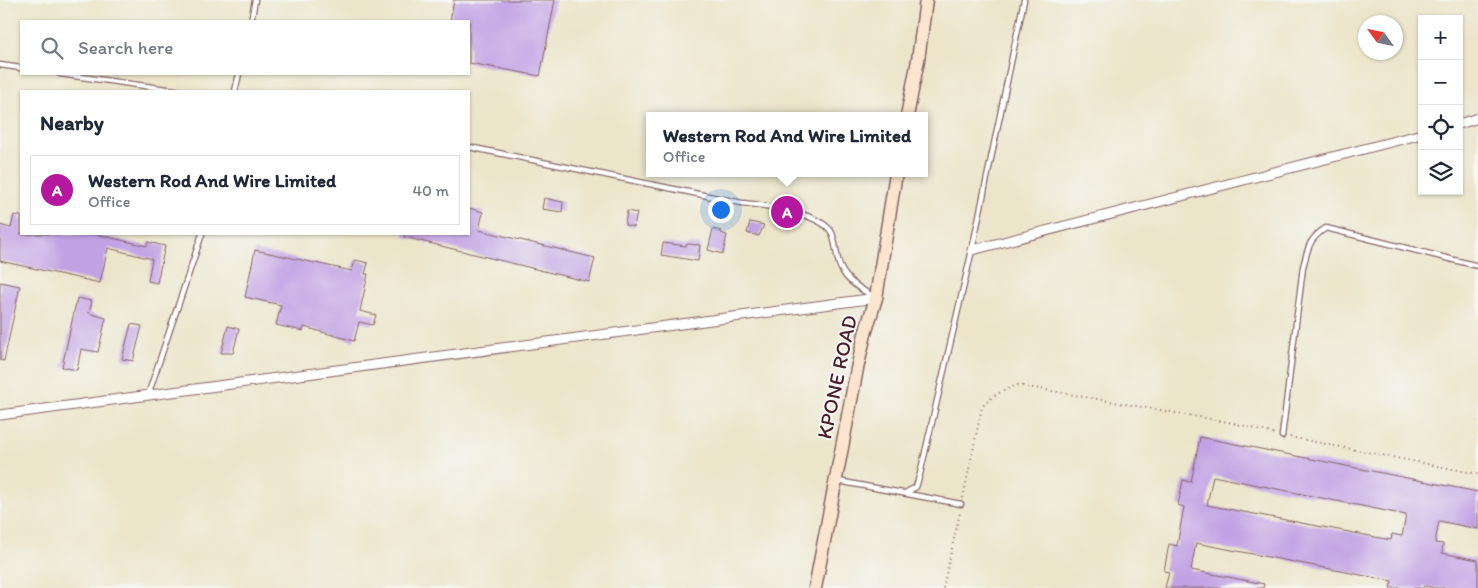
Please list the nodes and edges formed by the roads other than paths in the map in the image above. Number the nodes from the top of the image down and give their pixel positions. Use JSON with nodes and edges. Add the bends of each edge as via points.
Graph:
{"nodes":[{"id":1,"x":255,"y":0,"type":"edge"},
{"id":2,"x":926,"y":0,"type":"edge"},
{"id":3,"x":1024,"y":0,"type":"edge"},
{"id":4,"x":251,"y":20,"type":"edge"},
{"id":5,"x":0,"y":65,"type":"edge"},
{"id":6,"x":20,"y":68,"type":"edge"},
{"id":7,"x":67,"y":75,"type":"edge"},
{"id":8,"x":239,"y":75,"type":"edge"},
{"id":9,"x":174,"y":90,"type":"edge"},
{"id":10,"x":235,"y":90,"type":"edge"},
{"id":11,"x":907,"y":112,"type":"edge"},
{"id":12,"x":1478,"y":118,"type":"edge"},
{"id":13,"x":1463,"y":123,"type":"edge"},
{"id":14,"x":1418,"y":135,"type":"edge"},
{"id":15,"x":470,"y":147,"type":"edge"},
{"id":16,"x":895,"y":177,"type":"edge"},
{"id":17,"x":202,"y":235,"type":"edge"},
{"id":18,"x":972,"y":250,"type":"junction"},
{"id":19,"x":1478,"y":266,"type":"edge"},
{"id":20,"x":876,"y":298,"type":"junction"},
{"id":21,"x":148,"y":395,"type":"junction"},
{"id":22,"x":0,"y":415,"type":"edge"},
{"id":23,"x":1282,"y":436,"type":"road end"},
{"id":24,"x":836,"y":481,"type":"junction"},
{"id":25,"x":905,"y":493,"type":"junction"},
{"id":26,"x":962,"y":504,"type":"road end"},
{"id":27,"x":815,"y":588,"type":"edge"}],
"edges":[{"from":1,"to":4,"type":"lane"},
{"from":2,"to":11,"type":"main road"},
{"from":3,"to":18,"type":"lane"},
{"from":5,"to":6,"type":"lane"},
{"from":7,"to":9,"type":"lane"},
{"from":8,"to":10,"type":"lane"},
{"from":12,"to":13,"type":"street"},
{"from":14,"to":18,"type":"street"},
{"from":15,"to":20,"type":"lane","via":[[764,205],[813,218],[832,234],[842,273]]},
{"from":16,"to":20,"type":"main road","name":"KPONE ROAD"},
{"from":17,"to":21,"type":"lane"},
{"from":18,"to":25,"type":"lane","via":[[920,474],[916,487]]},
{"from":19,"to":23,"type":"lane","via":[[1326,228],[1315,234],[1303,267]]},
{"from":20,"to":21,"type":"street"},
{"from":20,"to":24,"type":"main road","name":"KPONE ROAD","via":[[859,360]]},
{"from":21,"to":22,"type":"street"},
{"from":24,"to":25,"type":"lane"},
{"from":24,"to":27,"type":"main road","name":"KPONE ROAD"},
{"from":25,"to":26,"type":"lane"}]}
